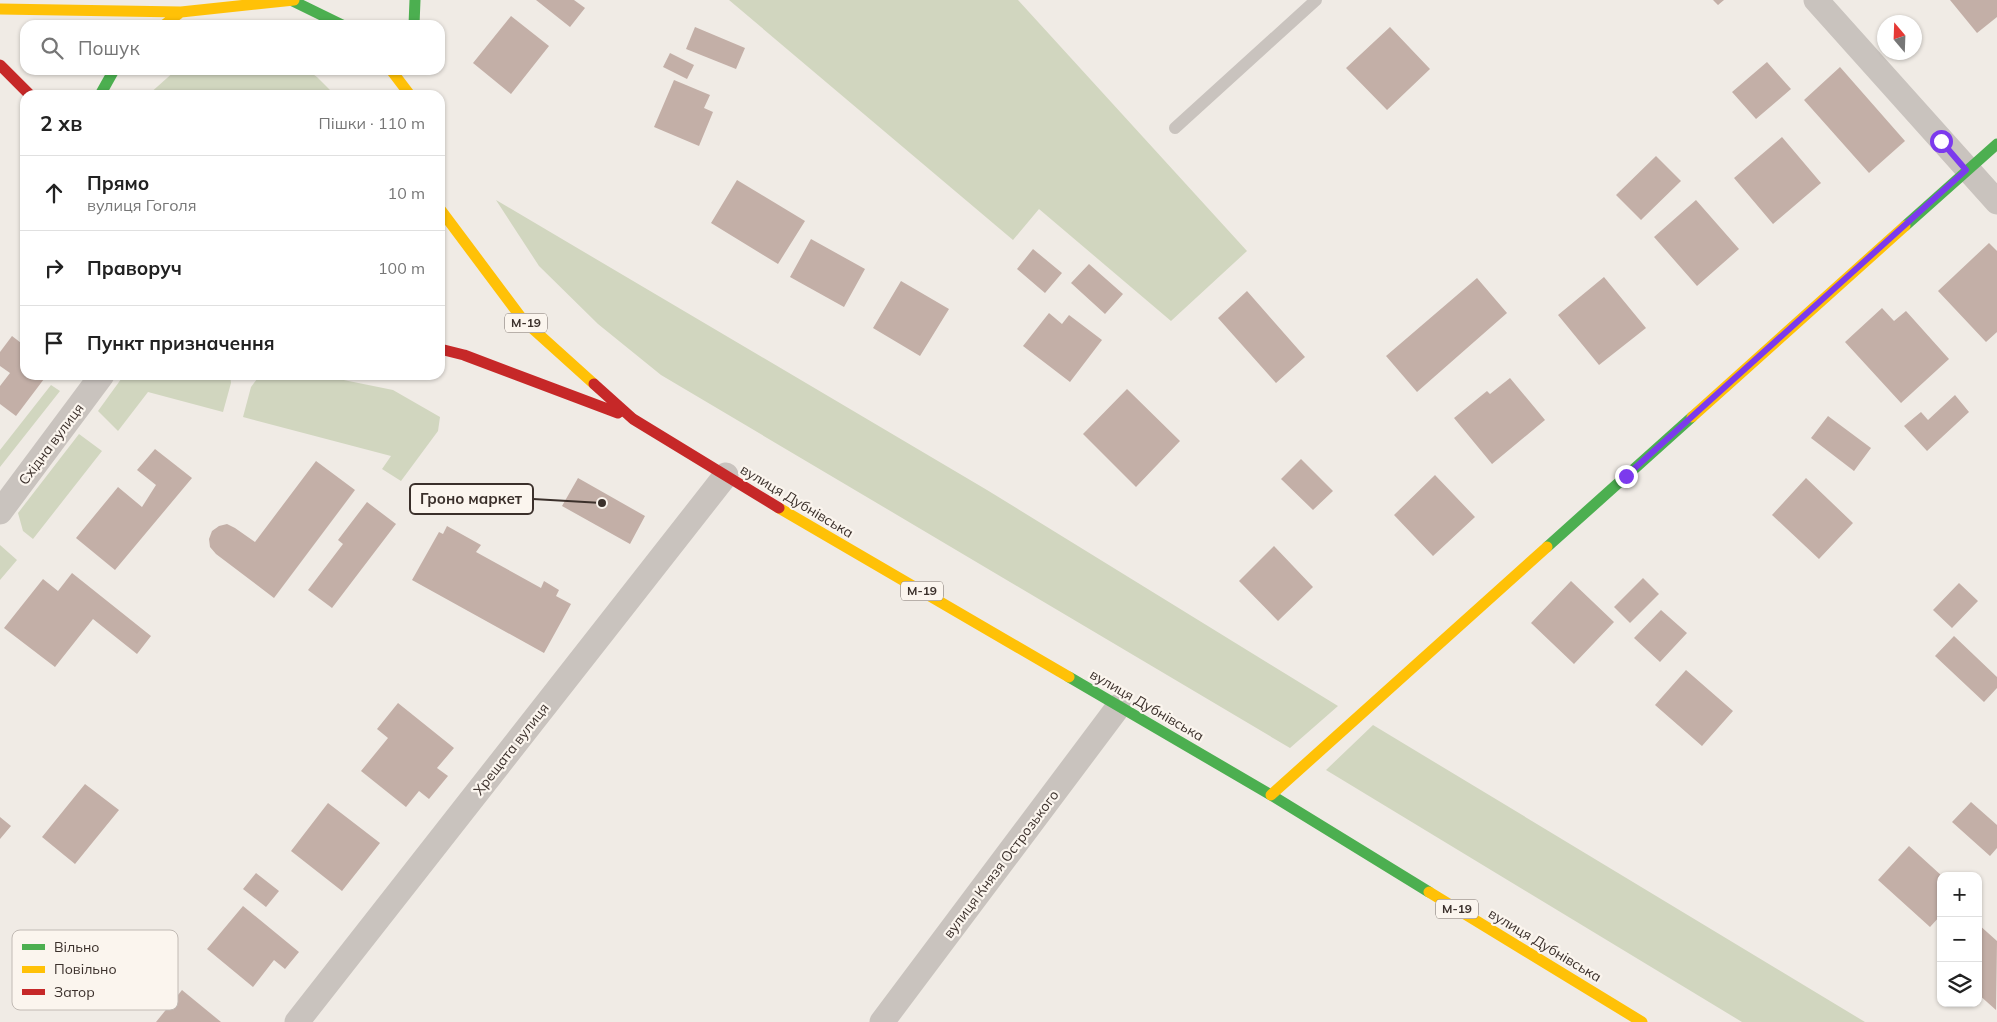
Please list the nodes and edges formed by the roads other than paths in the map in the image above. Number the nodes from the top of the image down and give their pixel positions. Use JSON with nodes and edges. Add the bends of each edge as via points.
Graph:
{"nodes":[{"id":1,"x":294,"y":0,"type":"edge"},
{"id":2,"x":415,"y":0,"type":"edge"},
{"id":3,"x":1316,"y":0,"type":"edge"},
{"id":4,"x":1816,"y":0,"type":"edge"},
{"id":5,"x":0,"y":8,"type":"edge"},
{"id":6,"x":181,"y":12,"type":"junction"},
{"id":7,"x":171,"y":20,"type":"edge"},
{"id":8,"x":332,"y":20,"type":"edge"},
{"id":9,"x":414,"y":20,"type":"edge"},
{"id":10,"x":0,"y":65,"type":"edge"},
{"id":11,"x":111,"y":75,"type":"edge"},
{"id":12,"x":395,"y":75,"type":"edge"},
{"id":13,"x":413,"y":78,"type":"dead end"},
{"id":14,"x":25,"y":90,"type":"edge"},
{"id":15,"x":103,"y":90,"type":"edge"},
{"id":16,"x":407,"y":90,"type":"edge"},
{"id":17,"x":412,"y":90,"type":"edge"},
{"id":18,"x":1175,"y":128,"type":"dead end"},
{"id":19,"x":1997,"y":144,"type":"edge"},
{"id":20,"x":1966,"y":170,"type":"junction"},
{"id":21,"x":1997,"y":202,"type":"edge"},
{"id":22,"x":445,"y":215,"type":"edge"},
{"id":23,"x":445,"y":350,"type":"edge"},
{"id":24,"x":98,"y":380,"type":"edge"},
{"id":25,"x":633,"y":419,"type":"junction"},
{"id":26,"x":726,"y":475,"type":"junction"},
{"id":27,"x":0,"y":512,"type":"edge"},
{"id":28,"x":1119,"y":706,"type":"junction"},
{"id":29,"x":1271,"y":795,"type":"junction"},
{"id":30,"x":297,"y":1022,"type":"edge"},
{"id":31,"x":882,"y":1022,"type":"edge"},
{"id":32,"x":1642,"y":1022,"type":"edge"}],
"edges":[{"from":1,"to":6,"type":"main road"},
{"from":1,"to":8,"type":"main road"},
{"from":2,"to":9,"type":"main road"},
{"from":3,"to":18,"type":"lane"},
{"from":4,"to":20,"type":"street"},
{"from":5,"to":6,"type":"main road"},
{"from":6,"to":7,"type":"main road"},
{"from":10,"to":14,"type":"main road"},
{"from":11,"to":15,"type":"main road"},
{"from":12,"to":16,"type":"main road"},
{"from":13,"to":17,"type":"main road"},
{"from":19,"to":20,"type":"main road"},
{"from":20,"to":21,"type":"street"},
{"from":20,"to":29,"type":"main road"},
{"from":22,"to":25,"type":"main road","number":"М-19","via":[[523,320]]},
{"from":23,"to":25,"type":"main road","number":"М-19"},
{"from":24,"to":27,"type":"street","name":"Східна вулиця"},
{"from":25,"to":26,"type":"main road","name":"вулиця Дубнівська","number":"М-19"},
{"from":26,"to":28,"type":"main road","name":"вулиця Дубнівська","number":"М-19"},
{"from":26,"to":30,"type":"street","name":"Хрещата вулиця"},
{"from":28,"to":29,"type":"main road","name":"вулиця Дубнівська","number":"М-19"},
{"from":28,"to":31,"type":"street","name":"вулиця Князя Острозького"},
{"from":29,"to":32,"type":"main road","name":"вулиця Дубнівська","number":"М-19"}]}
